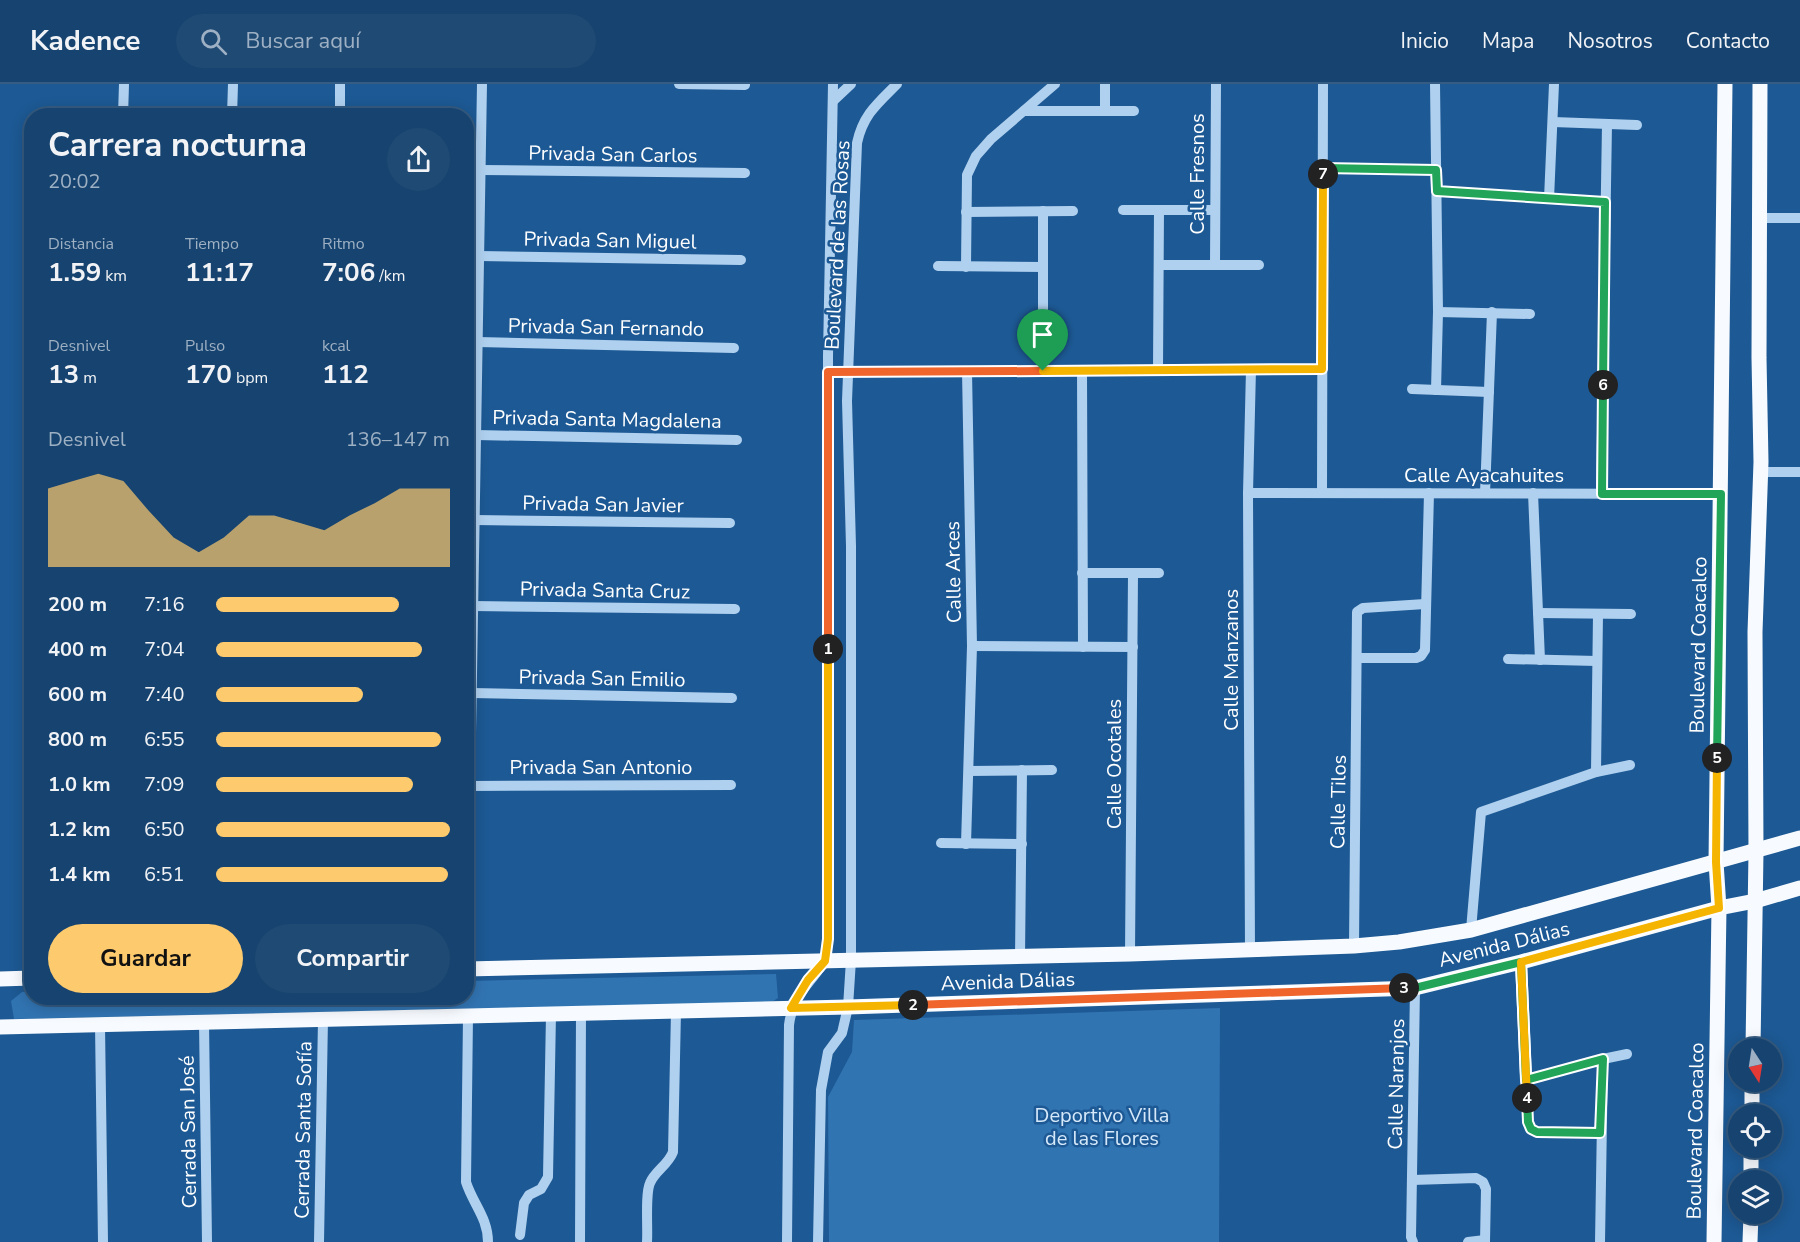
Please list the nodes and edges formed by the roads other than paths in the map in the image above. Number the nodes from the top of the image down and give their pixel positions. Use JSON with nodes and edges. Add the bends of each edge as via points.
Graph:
{"nodes":[{"id":1,"x":124,"y":84,"type":"edge"},
{"id":2,"x":233,"y":84,"type":"edge"},
{"id":3,"x":340,"y":84,"type":"edge"},
{"id":4,"x":482,"y":84,"type":"edge"},
{"id":5,"x":679,"y":84,"type":"edge"},
{"id":6,"x":833,"y":84,"type":"edge"},
{"id":7,"x":850,"y":84,"type":"edge"},
{"id":8,"x":897,"y":84,"type":"edge"},
{"id":9,"x":1055,"y":84,"type":"edge"},
{"id":10,"x":1105,"y":84,"type":"edge"},
{"id":11,"x":1216,"y":84,"type":"edge"},
{"id":12,"x":1323,"y":84,"type":"edge"},
{"id":13,"x":1435,"y":84,"type":"edge"},
{"id":14,"x":1554,"y":84,"type":"edge"},
{"id":15,"x":1725,"y":84,"type":"edge"},
{"id":16,"x":1760,"y":84,"type":"edge"},
{"id":17,"x":745,"y":85,"type":"edge"},
{"id":18,"x":834,"y":99,"type":"junction"},
{"id":19,"x":123,"y":108,"type":"edge"},
{"id":20,"x":232,"y":108,"type":"edge"},
{"id":21,"x":340,"y":108,"type":"edge"},
{"id":22,"x":1024,"y":111,"type":"junction"},
{"id":23,"x":1106,"y":111,"type":"junction"},
{"id":24,"x":1134,"y":111,"type":"dead end"},
{"id":25,"x":1552,"y":122,"type":"junction"},
{"id":26,"x":1607,"y":124,"type":"junction"},
{"id":27,"x":1636,"y":125,"type":"dead end"},
{"id":28,"x":1323,"y":168,"type":"junction"},
{"id":29,"x":481,"y":170,"type":"junction"},
{"id":30,"x":1436,"y":170,"type":"junction"},
{"id":31,"x":745,"y":173,"type":"dead end"},
{"id":32,"x":1437,"y":191,"type":"junction"},
{"id":33,"x":1549,"y":199,"type":"junction"},
{"id":34,"x":1605,"y":202,"type":"junction"},
{"id":35,"x":1072,"y":210,"type":"dead end"},
{"id":36,"x":1123,"y":210,"type":"dead end"},
{"id":37,"x":1160,"y":210,"type":"junction"},
{"id":38,"x":1215,"y":210,"type":"junction"},
{"id":39,"x":1043,"y":211,"type":"junction"},
{"id":40,"x":966,"y":212,"type":"junction"},
{"id":41,"x":1759,"y":218,"type":"junction"},
{"id":42,"x":1800,"y":218,"type":"edge"},
{"id":43,"x":479,"y":256,"type":"junction"},
{"id":44,"x":741,"y":260,"type":"dead end"},
{"id":45,"x":1215,"y":264,"type":"junction"},
{"id":46,"x":1158,"y":265,"type":"junction"},
{"id":47,"x":1259,"y":265,"type":"dead end"},
{"id":48,"x":938,"y":266,"type":"dead end"},
{"id":49,"x":966,"y":267,"type":"junction"},
{"id":50,"x":1043,"y":267,"type":"junction"},
{"id":51,"x":1438,"y":312,"type":"junction"},
{"id":52,"x":1492,"y":312,"type":"junction"},
{"id":53,"x":1530,"y":314,"type":"dead end"},
{"id":54,"x":478,"y":342,"type":"junction"},
{"id":55,"x":734,"y":348,"type":"dead end"},
{"id":56,"x":1251,"y":369,"type":"junction"},
{"id":57,"x":1322,"y":369,"type":"junction"},
{"id":58,"x":1082,"y":370,"type":"junction"},
{"id":59,"x":1158,"y":370,"type":"junction"},
{"id":60,"x":967,"y":371,"type":"junction"},
{"id":61,"x":1043,"y":371,"type":"junction"},
{"id":62,"x":828,"y":372,"type":"junction"},
{"id":63,"x":849,"y":372,"type":"junction"},
{"id":64,"x":1412,"y":389,"type":"dead end"},
{"id":65,"x":1437,"y":390,"type":"junction"},
{"id":66,"x":1489,"y":392,"type":"junction"},
{"id":67,"x":476,"y":435,"type":"junction"},
{"id":68,"x":737,"y":440,"type":"dead end"},
{"id":69,"x":1761,"y":472,"type":"junction"},
{"id":70,"x":1800,"y":472,"type":"edge"},
{"id":71,"x":1248,"y":493,"type":"junction"},
{"id":72,"x":1322,"y":493,"type":"junction"},
{"id":73,"x":1429,"y":493,"type":"junction"},
{"id":74,"x":1485,"y":493,"type":"junction"},
{"id":75,"x":1533,"y":494,"type":"junction"},
{"id":76,"x":1602,"y":494,"type":"junction"},
{"id":77,"x":1721,"y":494,"type":"junction"},
{"id":78,"x":475,"y":520,"type":"junction"},
{"id":79,"x":730,"y":523,"type":"dead end"},
{"id":80,"x":474,"y":535,"type":"edge"},
{"id":81,"x":1082,"y":573,"type":"junction"},
{"id":82,"x":1159,"y":573,"type":"dead end"},
{"id":83,"x":1133,"y":574,"type":"junction"},
{"id":84,"x":1425,"y":604,"type":"junction"},
{"id":85,"x":474,"y":606,"type":"edge"},
{"id":86,"x":735,"y":609,"type":"dead end"},
{"id":87,"x":1538,"y":613,"type":"junction"},
{"id":88,"x":1598,"y":614,"type":"junction"},
{"id":89,"x":1631,"y":614,"type":"dead end"},
{"id":90,"x":972,"y":646,"type":"junction"},
{"id":91,"x":1132,"y":646,"type":"junction"},
{"id":92,"x":1083,"y":647,"type":"junction"},
{"id":93,"x":1358,"y":658,"type":"junction"},
{"id":94,"x":1508,"y":659,"type":"dead end"},
{"id":95,"x":1540,"y":660,"type":"junction"},
{"id":96,"x":1597,"y":661,"type":"junction"},
{"id":97,"x":474,"y":687,"type":"edge"},
{"id":98,"x":732,"y":698,"type":"dead end"},
{"id":99,"x":1630,"y":765,"type":"dead end"},
{"id":100,"x":1022,"y":770,"type":"junction"},
{"id":101,"x":1052,"y":770,"type":"dead end"},
{"id":102,"x":969,"y":771,"type":"junction"},
{"id":103,"x":1596,"y":772,"type":"junction"},
{"id":104,"x":731,"y":785,"type":"dead end"},
{"id":105,"x":474,"y":786,"type":"edge"},
{"id":106,"x":1800,"y":838,"type":"edge"},
{"id":107,"x":941,"y":843,"type":"dead end"},
{"id":108,"x":966,"y":844,"type":"junction"},
{"id":109,"x":1022,"y":844,"type":"junction"},
{"id":110,"x":1756,"y":852,"type":"junction"},
{"id":111,"x":1716,"y":862,"type":"junction"},
{"id":112,"x":1800,"y":888,"type":"edge"},
{"id":113,"x":1755,"y":901,"type":"junction"},
{"id":114,"x":1719,"y":908,"type":"junction"},
{"id":115,"x":1471,"y":930,"type":"junction"},
{"id":116,"x":1354,"y":946,"type":"junction"},
{"id":117,"x":1250,"y":950,"type":"junction"},
{"id":118,"x":1130,"y":954,"type":"junction"},
{"id":119,"x":1020,"y":957,"type":"junction"},
{"id":120,"x":851,"y":960,"type":"junction"},
{"id":121,"x":825,"y":961,"type":"junction"},
{"id":122,"x":1521,"y":962,"type":"junction"},
{"id":123,"x":474,"y":969,"type":"edge"},
{"id":124,"x":24,"y":978,"type":"edge"},
{"id":125,"x":0,"y":979,"type":"edge"},
{"id":126,"x":1415,"y":988,"type":"junction"},
{"id":127,"x":848,"y":1007,"type":"junction"},
{"id":128,"x":791,"y":1008,"type":"junction"},
{"id":129,"x":676,"y":1011,"type":"junction"},
{"id":130,"x":581,"y":1013,"type":"junction"},
{"id":131,"x":551,"y":1014,"type":"junction"},
{"id":132,"x":468,"y":1016,"type":"junction"},
{"id":133,"x":323,"y":1019,"type":"junction"},
{"id":134,"x":204,"y":1023,"type":"junction"},
{"id":135,"x":100,"y":1025,"type":"junction"},
{"id":136,"x":0,"y":1027,"type":"edge"},
{"id":137,"x":1753,"y":1038,"type":"edge"},
{"id":138,"x":1627,"y":1054,"type":"dead end"},
{"id":139,"x":1603,"y":1059,"type":"junction"},
{"id":140,"x":1526,"y":1080,"type":"junction"},
{"id":141,"x":1600,"y":1133,"type":"junction"},
{"id":142,"x":1412,"y":1180,"type":"junction"},
{"id":143,"x":1750,"y":1224,"type":"edge"},
{"id":144,"x":520,"y":1235,"type":"dead end"},
{"id":145,"x":1485,"y":1241,"type":"edge"},
{"id":146,"x":103,"y":1242,"type":"edge"},
{"id":147,"x":207,"y":1242,"type":"edge"},
{"id":148,"x":319,"y":1242,"type":"edge"},
{"id":149,"x":488,"y":1242,"type":"edge"},
{"id":150,"x":580,"y":1242,"type":"edge"},
{"id":151,"x":647,"y":1242,"type":"edge"},
{"id":152,"x":788,"y":1242,"type":"edge"},
{"id":153,"x":818,"y":1242,"type":"edge"},
{"id":154,"x":1413,"y":1242,"type":"edge"},
{"id":155,"x":1468,"y":1242,"type":"edge"},
{"id":156,"x":1600,"y":1242,"type":"edge"},
{"id":157,"x":1714,"y":1242,"type":"edge"},
{"id":158,"x":1750,"y":1242,"type":"edge"}],
"edges":[{"from":1,"to":19,"type":"street"},
{"from":2,"to":20,"type":"street"},
{"from":3,"to":21,"type":"street"},
{"from":4,"to":29,"type":"street"},
{"from":5,"to":17,"type":"street"},
{"from":6,"to":18,"type":"street","name":"Boulevard de las Rosas"},
{"from":7,"to":18,"type":"street"},
{"from":8,"to":63,"type":"street","name":"Boulevard de las Rosas","via":[[870,111],[857,143]]},
{"from":9,"to":22,"type":"street"},
{"from":10,"to":23,"type":"street"},
{"from":11,"to":38,"type":"street","name":"Calle Fresnos"},
{"from":12,"to":28,"type":"street"},
{"from":13,"to":30,"type":"street"},
{"from":14,"to":25,"type":"street"},
{"from":15,"to":77,"type":"main road","name":"Boulevard Coacalco"},
{"from":16,"to":41,"type":"main road"},
{"from":18,"to":62,"type":"street","name":"Boulevard de las Rosas"},
{"from":22,"to":23,"type":"street"},
{"from":22,"to":40,"type":"street","via":[[976,156],[967,175]]},
{"from":23,"to":24,"type":"street"},
{"from":25,"to":26,"type":"street"},
{"from":25,"to":33,"type":"street"},
{"from":26,"to":27,"type":"street"},
{"from":26,"to":34,"type":"street"},
{"from":28,"to":30,"type":"street"},
{"from":28,"to":57,"type":"street"},
{"from":29,"to":31,"type":"street","name":"Privada San Carlos"},
{"from":29,"to":43,"type":"street"},
{"from":30,"to":32,"type":"street"},
{"from":32,"to":33,"type":"street"},
{"from":32,"to":51,"type":"street"},
{"from":33,"to":34,"type":"street"},
{"from":34,"to":76,"type":"street"},
{"from":35,"to":39,"type":"street"},
{"from":36,"to":37,"type":"street"},
{"from":37,"to":38,"type":"street"},
{"from":37,"to":46,"type":"street","name":"Calle Fresnos"},
{"from":38,"to":45,"type":"street","name":"Calle Fresnos"},
{"from":39,"to":40,"type":"street"},
{"from":39,"to":50,"type":"street"},
{"from":40,"to":49,"type":"street"},
{"from":41,"to":42,"type":"street"},
{"from":41,"to":69,"type":"main road"},
{"from":43,"to":44,"type":"street","name":"Privada San Miguel"},
{"from":43,"to":54,"type":"street"},
{"from":45,"to":46,"type":"street"},
{"from":45,"to":47,"type":"street"},
{"from":46,"to":59,"type":"street","name":"Calle Fresnos"},
{"from":48,"to":49,"type":"street"},
{"from":49,"to":50,"type":"street"},
{"from":50,"to":61,"type":"street"},
{"from":51,"to":52,"type":"street"},
{"from":51,"to":65,"type":"street"},
{"from":52,"to":53,"type":"street"},
{"from":52,"to":66,"type":"street"},
{"from":54,"to":55,"type":"street","name":"Privada San Fernando"},
{"from":54,"to":67,"type":"street"},
{"from":56,"to":57,"type":"street"},
{"from":56,"to":59,"type":"street"},
{"from":56,"to":71,"type":"street","name":"Calle Manzanos"},
{"from":57,"to":72,"type":"street"},
{"from":58,"to":59,"type":"street"},
{"from":58,"to":61,"type":"street"},
{"from":58,"to":81,"type":"street"},
{"from":60,"to":61,"type":"street"},
{"from":60,"to":63,"type":"street"},
{"from":60,"to":90,"type":"street","name":"Calle Arces"},
{"from":62,"to":63,"type":"street"},
{"from":62,"to":121,"type":"street","name":"Boulevard de las Rosas"},
{"from":63,"to":120,"type":"street","name":"Boulevard de las Rosas"},
{"from":64,"to":65,"type":"street"},
{"from":65,"to":66,"type":"street"},
{"from":66,"to":74,"type":"street"},
{"from":67,"to":68,"type":"street","name":"Privada Santa Magdalena"},
{"from":67,"to":78,"type":"street"},
{"from":69,"to":70,"type":"street"},
{"from":69,"to":110,"type":"main road","via":[[1755,632]]},
{"from":71,"to":72,"type":"street","name":"Calle Ayacahuites"},
{"from":71,"to":117,"type":"street","name":"Calle Manzanos"},
{"from":72,"to":73,"type":"street","name":"Calle Ayacahuites"},
{"from":73,"to":74,"type":"street","name":"Calle Ayacahuites"},
{"from":73,"to":84,"type":"street"},
{"from":74,"to":75,"type":"street","name":"Calle Ayacahuites"},
{"from":75,"to":76,"type":"street","name":"Calle Ayacahuites"},
{"from":75,"to":87,"type":"street"},
{"from":76,"to":77,"type":"street","name":"Calle Ayacahuites"},
{"from":77,"to":111,"type":"main road","name":"Boulevard Coacalco"},
{"from":78,"to":79,"type":"street","name":"Privada San Javier"},
{"from":78,"to":80,"type":"street"},
{"from":81,"to":83,"type":"street"},
{"from":81,"to":92,"type":"street"},
{"from":82,"to":83,"type":"street"},
{"from":83,"to":91,"type":"street","name":"Calle Ocotales"},
{"from":84,"to":93,"type":"street","name":"Calle Tilos","via":[[1363,608],[1357,612]]},
{"from":84,"to":93,"type":"street","via":[[1425,650],[1421,656]]},
{"from":85,"to":86,"type":"street","name":"Privada Santa Cruz"},
{"from":87,"to":88,"type":"street"},
{"from":87,"to":95,"type":"street"},
{"from":88,"to":89,"type":"street"},
{"from":88,"to":96,"type":"street"},
{"from":90,"to":92,"type":"street"},
{"from":90,"to":102,"type":"street","name":"Calle Arces"},
{"from":91,"to":92,"type":"street"},
{"from":91,"to":118,"type":"street","name":"Calle Ocotales"},
{"from":93,"to":116,"type":"street","name":"Calle Tilos"},
{"from":94,"to":95,"type":"street"},
{"from":95,"to":96,"type":"street"},
{"from":96,"to":103,"type":"street"},
{"from":97,"to":98,"type":"street","name":"Privada San Emilio"},
{"from":99,"to":103,"type":"street"},
{"from":100,"to":101,"type":"street"},
{"from":100,"to":102,"type":"street"},
{"from":100,"to":109,"type":"street"},
{"from":102,"to":108,"type":"street","name":"Calle Arces"},
{"from":103,"to":115,"type":"street","via":[[1481,812]]},
{"from":104,"to":105,"type":"street","name":"Privada San Antonio"},
{"from":106,"to":110,"type":"main road","name":"Avenida Dálias"},
{"from":107,"to":108,"type":"street"},
{"from":108,"to":109,"type":"street"},
{"from":109,"to":119,"type":"street"},
{"from":110,"to":111,"type":"main road","name":"Avenida Dálias"},
{"from":110,"to":113,"type":"main road"},
{"from":111,"to":114,"type":"main road","name":"Boulevard Coacalco"},
{"from":111,"to":115,"type":"main road","name":"Avenida Dálias"},
{"from":112,"to":113,"type":"main road","name":"Avenida Dálias"},
{"from":113,"to":114,"type":"main road","name":"Avenida Dálias"},
{"from":113,"to":137,"type":"main road"},
{"from":114,"to":122,"type":"main road","name":"Avenida Dálias"},
{"from":114,"to":157,"type":"main road","name":"Boulevard Coacalco"},
{"from":115,"to":116,"type":"main road","name":"Avenida Dálias"},
{"from":116,"to":117,"type":"main road","name":"Avenida Dálias"},
{"from":117,"to":118,"type":"main road","name":"Avenida Dálias"},
{"from":118,"to":119,"type":"main road","name":"Avenida Dálias"},
{"from":119,"to":120,"type":"main road","name":"Avenida Dálias"},
{"from":120,"to":121,"type":"main road","name":"Avenida Dálias"},
{"from":120,"to":127,"type":"street","name":"Boulevard de las Rosas"},
{"from":121,"to":123,"type":"main road","name":"Avenida Dálias"},
{"from":121,"to":128,"type":"street"},
{"from":122,"to":126,"type":"main road","name":"Avenida Dálias"},
{"from":122,"to":140,"type":"street"},
{"from":124,"to":125,"type":"main road"},
{"from":126,"to":127,"type":"main road","name":"Avenida Dálias"},
{"from":126,"to":142,"type":"street","name":"Calle Naranjos"},
{"from":127,"to":128,"type":"main road","name":"Avenida Dálias"},
{"from":127,"to":153,"type":"street","name":"Boulevard de las Rosas","via":[[842,1033],[828,1052],[823,1075],[819,1107]]},
{"from":128,"to":129,"type":"main road","name":"Avenida Dálias"},
{"from":128,"to":152,"type":"street"},
{"from":129,"to":130,"type":"main road","name":"Avenida Dálias"},
{"from":129,"to":151,"type":"street","via":[[673,1152],[649,1185]]},
{"from":130,"to":131,"type":"main road","name":"Avenida Dálias"},
{"from":130,"to":150,"type":"street"},
{"from":131,"to":132,"type":"main road","name":"Avenida Dálias"},
{"from":131,"to":144,"type":"street","via":[[548,1177],[524,1203]]},
{"from":132,"to":133,"type":"main road","name":"Avenida Dálias"},
{"from":132,"to":149,"type":"street","via":[[466,1182],[483,1216]]},
{"from":133,"to":134,"type":"main road","name":"Avenida Dálias"},
{"from":133,"to":148,"type":"street","name":"Cerrada Santa Sofía"},
{"from":134,"to":135,"type":"main road","name":"Avenida Dálias"},
{"from":134,"to":147,"type":"street","name":"Cerrada San José"},
{"from":135,"to":136,"type":"main road","name":"Avenida Dálias"},
{"from":135,"to":146,"type":"street"},
{"from":138,"to":139,"type":"street"},
{"from":139,"to":140,"type":"street"},
{"from":139,"to":141,"type":"street"},
{"from":140,"to":141,"type":"street","via":[[1531,1129]]},
{"from":141,"to":156,"type":"street"},
{"from":142,"to":145,"type":"street","via":[[1476,1178],[1483,1182]]},
{"from":142,"to":154,"type":"street","name":"Calle Naranjos"},
{"from":143,"to":158,"type":"main road"},
{"from":145,"to":155,"type":"street"}]}
